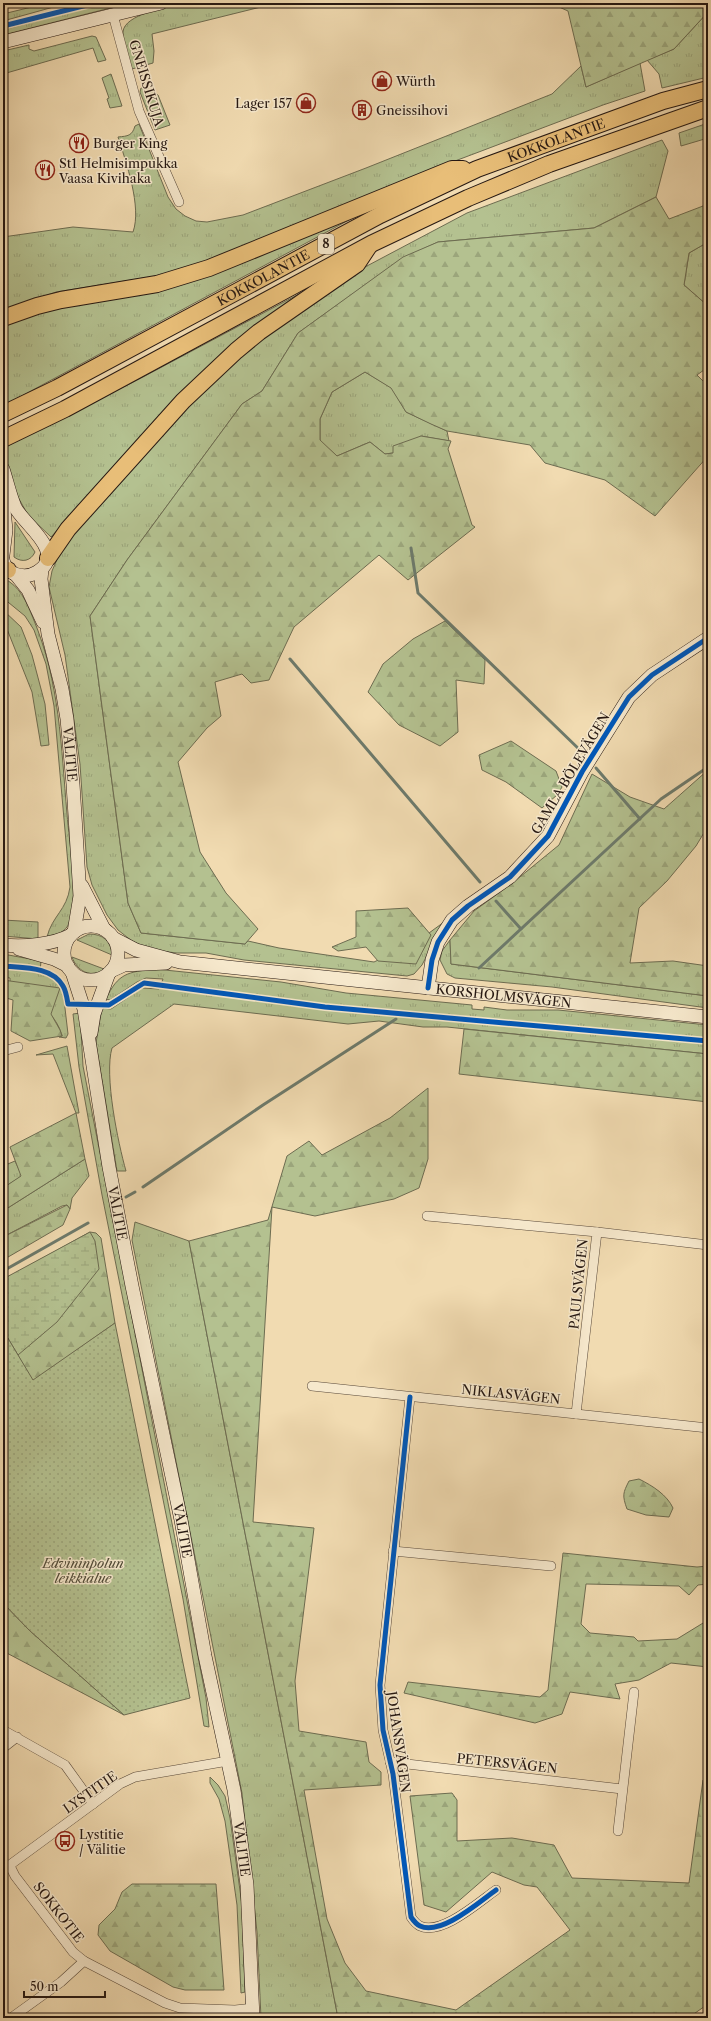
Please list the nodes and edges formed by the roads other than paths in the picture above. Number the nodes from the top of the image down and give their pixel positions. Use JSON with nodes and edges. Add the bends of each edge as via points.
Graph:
{"nodes":[{"id":1,"x":161,"y":3,"type":"edge"},
{"id":2,"x":113,"y":15,"type":"junction"},
{"id":3,"x":3,"y":42,"type":"edge"},
{"id":4,"x":708,"y":89,"type":"edge"},
{"id":5,"x":708,"y":108,"type":"edge"},
{"id":6,"x":477,"y":169,"type":"junction"},
{"id":7,"x":179,"y":202,"type":"dead end"},
{"id":8,"x":371,"y":244,"type":"junction"},
{"id":9,"x":3,"y":318,"type":"edge"},
{"id":10,"x":3,"y":414,"type":"edge"},
{"id":11,"x":3,"y":439,"type":"edge"},
{"id":12,"x":4,"y":473,"type":"edge"},
{"id":13,"x":3,"y":500,"type":"edge"},
{"id":14,"x":45,"y":563,"type":"junction"},
{"id":15,"x":7,"y":566,"type":"edge"},
{"id":16,"x":48,"y":634,"type":"junction"},
{"id":17,"x":708,"y":638,"type":"edge"},
{"id":18,"x":79,"y":877,"type":"junction"},
{"id":19,"x":73,"y":933,"type":"junction"},
{"id":20,"x":109,"y":934,"type":"junction"},
{"id":21,"x":5,"y":946,"type":"edge"},
{"id":22,"x":180,"y":962,"type":"junction"},
{"id":23,"x":70,"y":969,"type":"junction"},
{"id":24,"x":110,"y":972,"type":"junction"},
{"id":25,"x":428,"y":988,"type":"junction"},
{"id":26,"x":708,"y":1017,"type":"edge"},
{"id":27,"x":18,"y":1047,"type":"dead end"},
{"id":28,"x":90,"y":1047,"type":"junction"},
{"id":29,"x":3,"y":1051,"type":"edge"},
{"id":30,"x":427,"y":1216,"type":"dead end"},
{"id":31,"x":597,"y":1232,"type":"junction"},
{"id":32,"x":708,"y":1245,"type":"edge"},
{"id":33,"x":312,"y":1386,"type":"dead end"},
{"id":34,"x":410,"y":1397,"type":"junction"},
{"id":35,"x":576,"y":1414,"type":"junction"},
{"id":36,"x":708,"y":1428,"type":"edge"},
{"id":37,"x":393,"y":1551,"type":"junction"},
{"id":38,"x":551,"y":1566,"type":"dead end"},
{"id":39,"x":634,"y":1692,"type":"dead end"},
{"id":40,"x":3,"y":1730,"type":"edge"},
{"id":41,"x":17,"y":1738,"type":"junction"},
{"id":42,"x":3,"y":1748,"type":"edge"},
{"id":43,"x":228,"y":1761,"type":"junction"},
{"id":44,"x":390,"y":1762,"type":"junction"},
{"id":45,"x":622,"y":1789,"type":"junction"},
{"id":46,"x":93,"y":1804,"type":"junction"},
{"id":47,"x":618,"y":1831,"type":"dead end"},
{"id":48,"x":7,"y":1868,"type":"edge"},
{"id":49,"x":496,"y":1890,"type":"dead end"},
{"id":50,"x":84,"y":1961,"type":"junction"},
{"id":51,"x":254,"y":2013,"type":"edge"},
{"id":52,"x":11,"y":2018,"type":"edge"}],
"edges":[{"from":1,"to":2,"type":"main road"},
{"from":2,"to":3,"type":"main road"},
{"from":2,"to":7,"type":"street","name":"GNEISSIKUJA","via":[[139,111]]},
{"from":4,"to":6,"type":"highway","name":"KOKKOLANTIE","number":"8","via":[[663,102]]},
{"from":5,"to":8,"type":"highway","name":"KOKKOLANTIE","number":"8","via":[[549,164],[468,198]]},
{"from":6,"to":9,"type":"highway","via":[[452,169],[186,276],[157,284],[61,300]]},
{"from":6,"to":10,"type":"highway","name":"KOKKOLANTIE","number":"8","via":[[380,215],[57,388]]},
{"from":8,"to":11,"type":"highway","name":"KOKKOLANTIE","number":"8","via":[[72,406]]},
{"from":8,"to":14,"type":"highway","via":[[357,264],[259,332],[189,396],[68,529]]},
{"from":12,"to":14,"type":"main road","name":"VÄLITIE","via":[[20,515],[46,546]]},
{"from":13,"to":15,"type":"main road"},
{"from":14,"to":15,"type":"main road","via":[[29,576]]},
{"from":14,"to":16,"type":"main road","name":"VÄLITIE","via":[[41,579]]},
{"from":15,"to":16,"type":"main road","name":"VÄLITIE","via":[[28,590]]},
{"from":16,"to":18,"type":"main road","name":"VÄLITIE","via":[[67,719]]},
{"from":17,"to":25,"type":"main road","name":"GAMLA BÖLEVÄGEN","via":[[652,675],[629,697],[582,772],[548,836],[510,877],[452,920],[438,942],[432,960]]},
{"from":18,"to":19,"type":"main road","name":"VÄLITIE","via":[[80,896]]},
{"from":18,"to":20,"type":"main road","name":"VÄLITIE","via":[[84,893]]},
{"from":19,"to":20,"type":"main road","via":[[88,926]]},
{"from":19,"to":21,"type":"main road","via":[[60,940],[42,944]]},
{"from":19,"to":23,"type":"main road","via":[[64,950]]},
{"from":20,"to":22,"type":"main road","name":"KORSHOLMSVÄGEN","via":[[136,950]]},
{"from":20,"to":24,"type":"main road","via":[[118,955]]},
{"from":21,"to":23,"type":"main road","via":[[54,959]]},
{"from":22,"to":24,"type":"main road","name":"KORSHOLMSVÄGEN","via":[[124,966]]},
{"from":22,"to":25,"type":"main road","name":"KORSHOLMSVÄGEN"},
{"from":23,"to":24,"type":"main road","via":[[84,979],[90,980]]},
{"from":23,"to":28,"type":"main road","name":"VÄLITIE","via":[[84,1009]]},
{"from":24,"to":28,"type":"main road","name":"VÄLITIE","via":[[94,1014]]},
{"from":25,"to":26,"type":"main road","name":"KORSHOLMSVÄGEN"},
{"from":27,"to":29,"type":"street"},
{"from":28,"to":43,"type":"main road","name":"VÄLITIE","via":[[109,1167],[182,1520]]},
{"from":30,"to":31,"type":"street","name":"PAULSVÄGEN"},
{"from":31,"to":32,"type":"street"},
{"from":31,"to":35,"type":"street","name":"PAULSVÄGEN"},
{"from":33,"to":34,"type":"street","name":"NIKLASVÄGEN"},
{"from":34,"to":35,"type":"street","name":"NIKLASVÄGEN"},
{"from":34,"to":37,"type":"street","name":"JOHANSVÄGEN"},
{"from":35,"to":36,"type":"street","name":"NIKLASVÄGEN"},
{"from":37,"to":38,"type":"street"},
{"from":37,"to":44,"type":"street","name":"JOHANSVÄGEN","via":[[380,1685],[383,1730]]},
{"from":39,"to":45,"type":"street"},
{"from":40,"to":41,"type":"street"},
{"from":41,"to":42,"type":"street"},
{"from":41,"to":46,"type":"street","via":[[64,1765]]},
{"from":43,"to":46,"type":"street","name":"LYSTITIE","via":[[135,1777],[120,1784]]},
{"from":43,"to":51,"type":"main road","name":"VÄLITIE","via":[[247,1885]]},
{"from":44,"to":45,"type":"street","name":"PETERSVÄGEN"},
{"from":44,"to":49,"type":"street","name":"JOHANSVÄGEN","via":[[411,1917],[419,1926],[434,1928],[449,1923]]},
{"from":45,"to":47,"type":"street"},
{"from":46,"to":48,"type":"street","name":"LYSTITIE"},
{"from":48,"to":50,"type":"street","name":"SOKKOTIE","via":[[68,1946]]},
{"from":50,"to":51,"type":"street","name":"SOKKOTIE","via":[[165,2003],[180,2008]]},
{"from":50,"to":52,"type":"street","via":[[61,1982]]}]}
